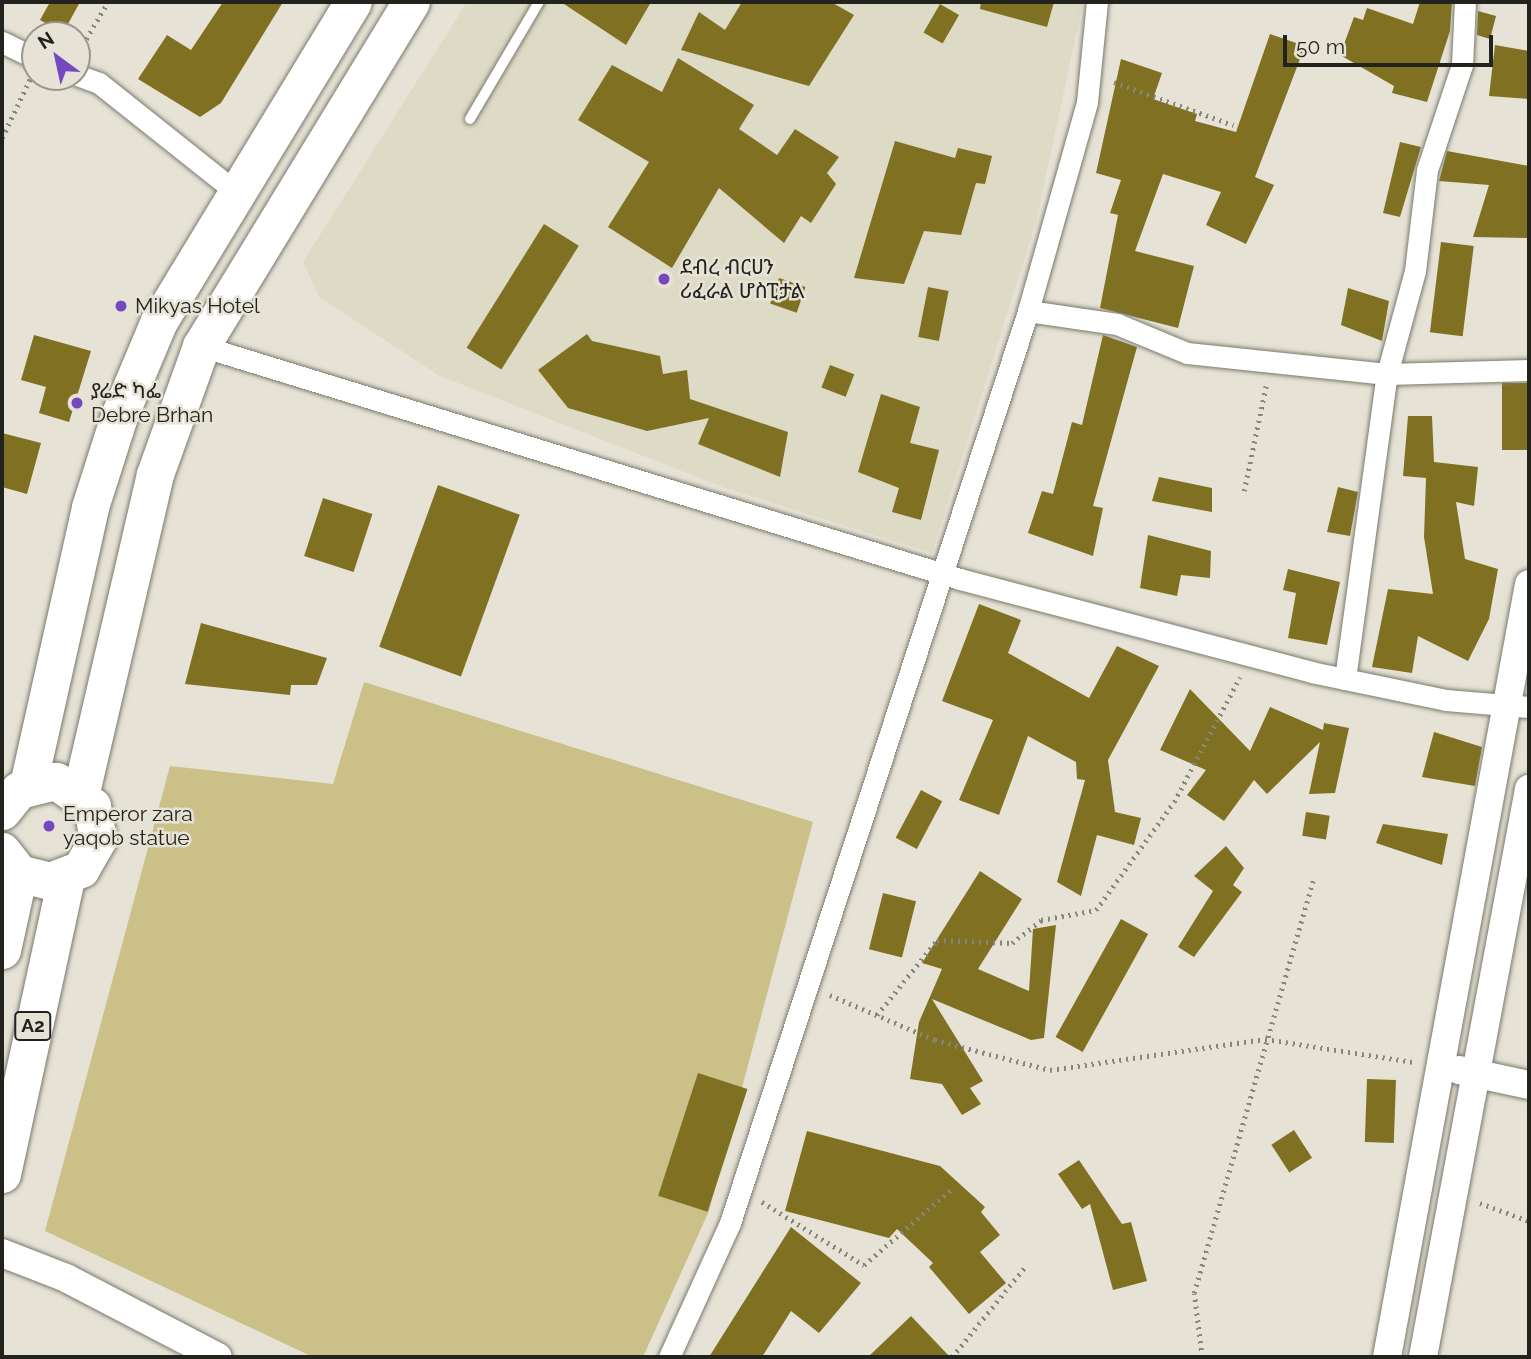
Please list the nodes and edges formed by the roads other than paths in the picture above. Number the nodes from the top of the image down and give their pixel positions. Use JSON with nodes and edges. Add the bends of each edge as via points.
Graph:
{"nodes":[{"id":1,"x":353,"y":2,"type":"edge"},
{"id":2,"x":411,"y":2,"type":"edge"},
{"id":3,"x":539,"y":2,"type":"edge"},
{"id":4,"x":1097,"y":2,"type":"edge"},
{"id":5,"x":1465,"y":2,"type":"edge"},
{"id":6,"x":2,"y":42,"type":"edge"},
{"id":7,"x":21,"y":51,"type":"edge"},
{"id":8,"x":91,"y":80,"type":"edge"},
{"id":9,"x":470,"y":119,"type":"dead end"},
{"id":10,"x":235,"y":191,"type":"junction"},
{"id":11,"x":1028,"y":311,"type":"junction"},
{"id":12,"x":201,"y":346,"type":"junction"},
{"id":13,"x":1529,"y":370,"type":"edge"},
{"id":14,"x":1387,"y":374,"type":"junction"},
{"id":15,"x":944,"y":574,"type":"junction"},
{"id":16,"x":1529,"y":584,"type":"edge"},
{"id":17,"x":1345,"y":679,"type":"junction"},
{"id":18,"x":1519,"y":707,"type":"edge"},
{"id":19,"x":1529,"y":789,"type":"edge"},
{"id":20,"x":13,"y":793,"type":"edge"},
{"id":21,"x":81,"y":793,"type":"junction"},
{"id":22,"x":11,"y":862,"type":"edge"},
{"id":23,"x":66,"y":877,"type":"junction"},
{"id":24,"x":2,"y":950,"type":"edge"},
{"id":25,"x":1442,"y":1067,"type":"junction"},
{"id":26,"x":1475,"y":1074,"type":"junction"},
{"id":27,"x":1529,"y":1085,"type":"edge"},
{"id":28,"x":2,"y":1174,"type":"edge"},
{"id":29,"x":2,"y":1253,"type":"edge"},
{"id":30,"x":218,"y":1357,"type":"edge"},
{"id":31,"x":669,"y":1357,"type":"edge"},
{"id":32,"x":1387,"y":1357,"type":"edge"},
{"id":33,"x":1423,"y":1357,"type":"edge"}],
"edges":[{"from":1,"to":10,"type":"highway"},
{"from":2,"to":12,"type":"highway"},
{"from":3,"to":9,"type":"lane"},
{"from":4,"to":11,"type":"street","via":[[1090,74]]},
{"from":5,"to":14,"type":"street","via":[[1462,65],[1427,170],[1415,271]]},
{"from":6,"to":7,"type":"street"},
{"from":8,"to":10,"type":"street"},
{"from":10,"to":20,"type":"highway","via":[[159,321],[119,416]]},
{"from":11,"to":14,"type":"street","via":[[1117,324],[1187,353]]},
{"from":11,"to":15,"type":"street"},
{"from":12,"to":15,"type":"street"},
{"from":12,"to":21,"type":"highway","via":[[152,487]]},
{"from":13,"to":14,"type":"street"},
{"from":14,"to":17,"type":"street"},
{"from":15,"to":17,"type":"street"},
{"from":15,"to":31,"type":"street","via":[[741,1188]]},
{"from":16,"to":18,"type":"street"},
{"from":17,"to":18,"type":"street"},
{"from":18,"to":25,"type":"street"},
{"from":19,"to":26,"type":"street"},
{"from":20,"to":21,"type":"highway","via":[[56,781]]},
{"from":21,"to":23,"type":"highway","via":[[92,806],[97,839],[81,869]]},
{"from":22,"to":23,"type":"highway","via":[[50,881]]},
{"from":22,"to":24,"type":"highway"},
{"from":23,"to":28,"type":"highway","number":"A2"},
{"from":25,"to":26,"type":"street"},
{"from":25,"to":32,"type":"street"},
{"from":26,"to":27,"type":"street"},
{"from":26,"to":33,"type":"street"},
{"from":29,"to":30,"type":"street","via":[[66,1278]]}]}
